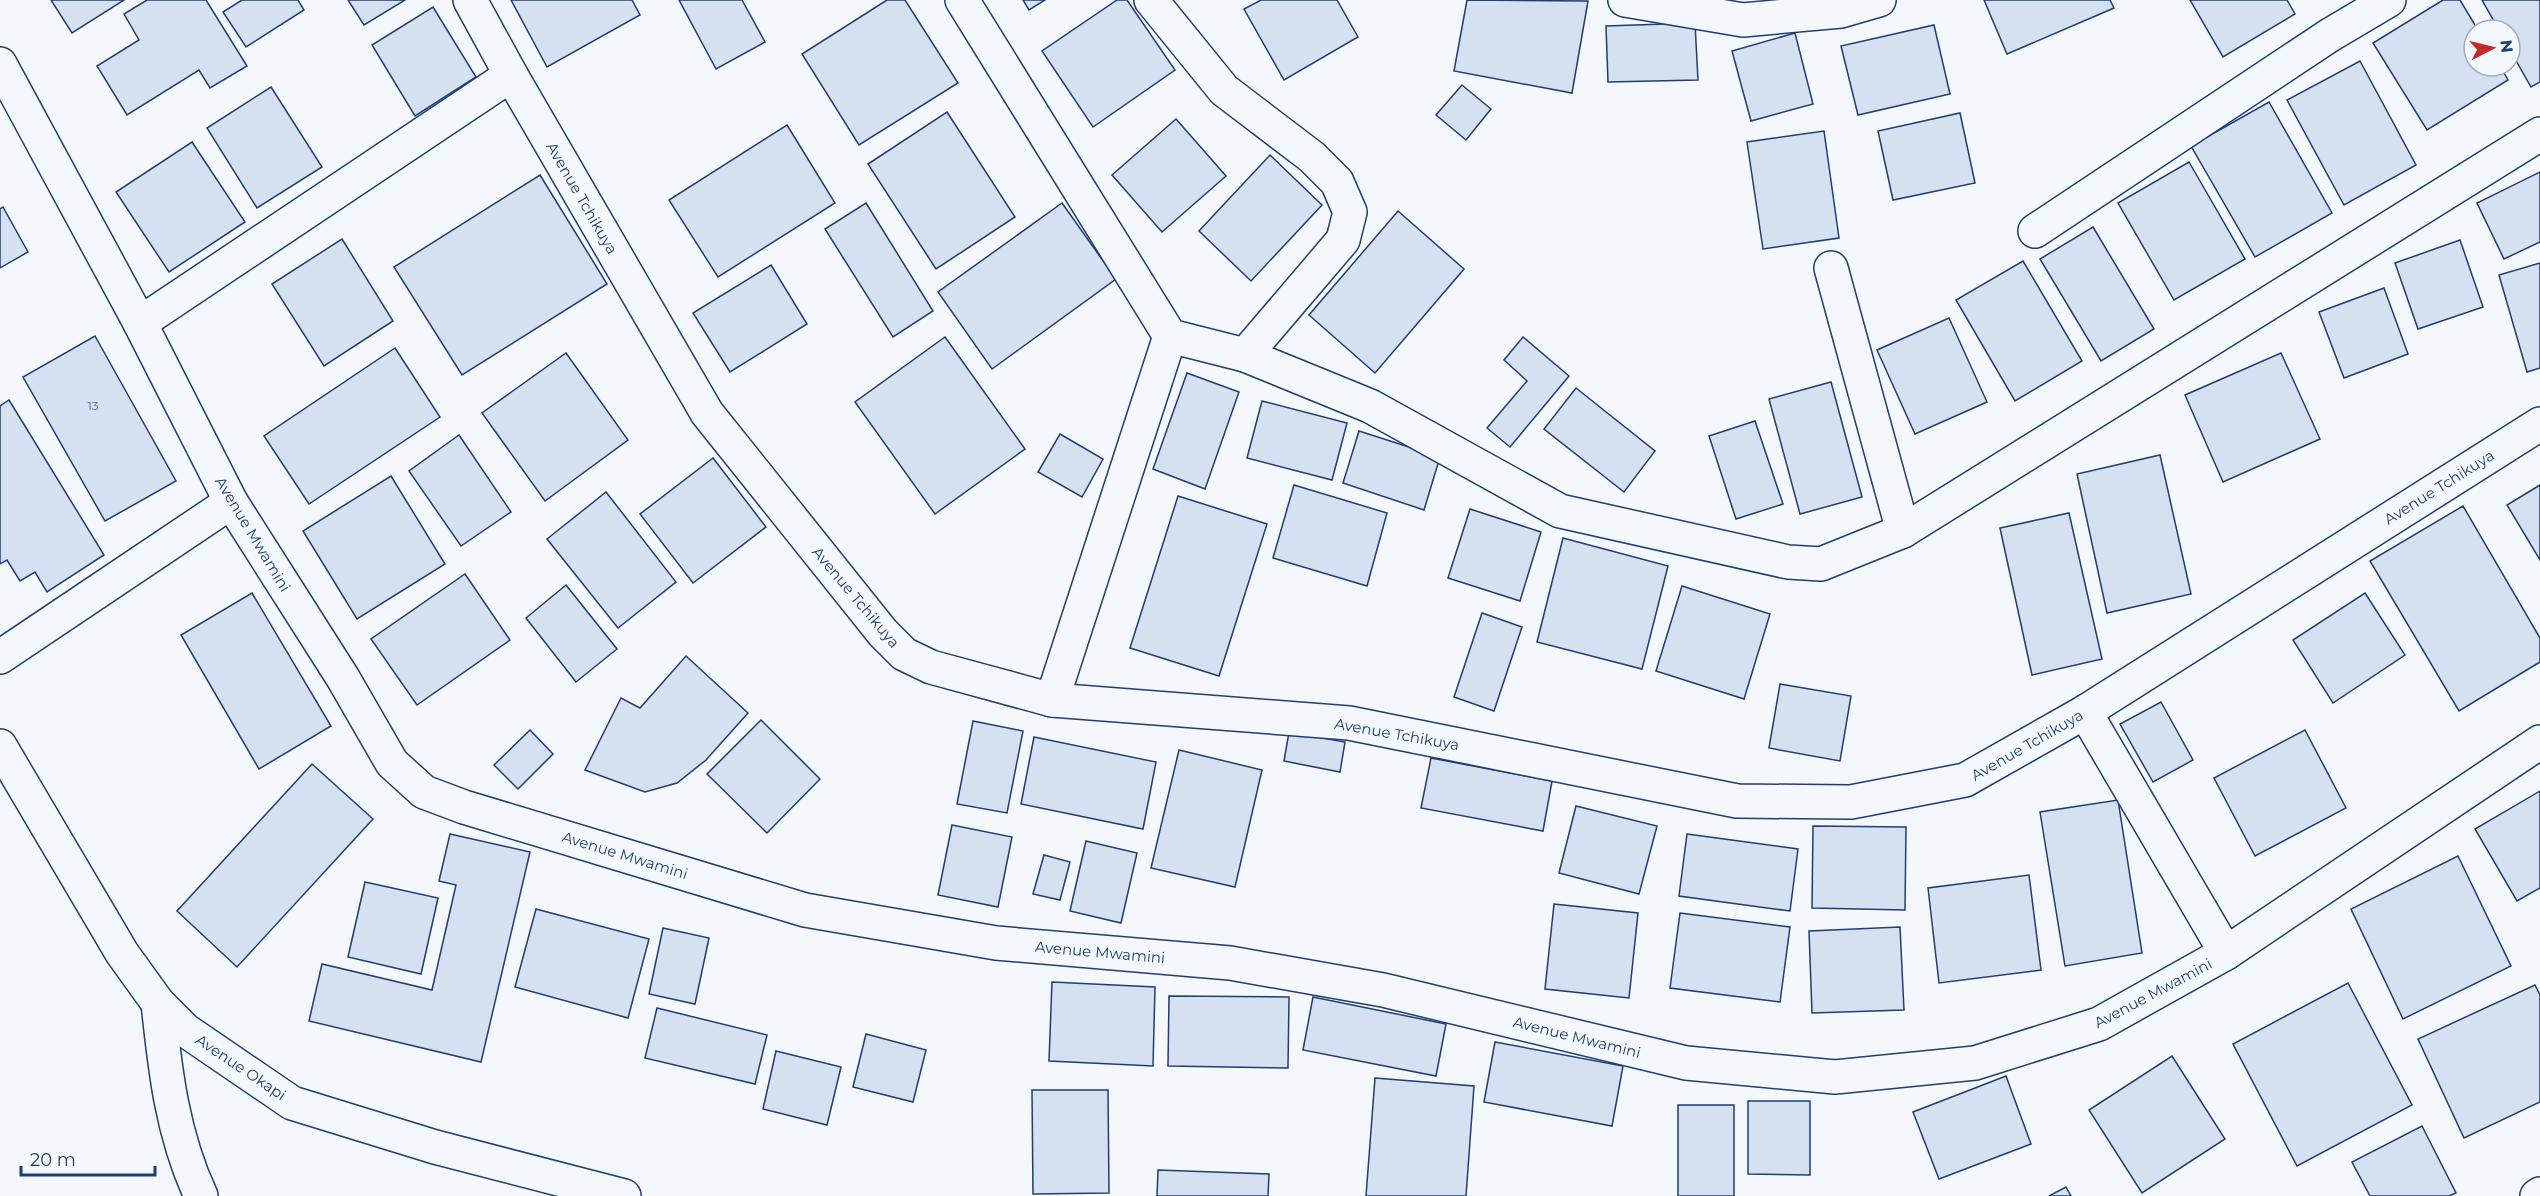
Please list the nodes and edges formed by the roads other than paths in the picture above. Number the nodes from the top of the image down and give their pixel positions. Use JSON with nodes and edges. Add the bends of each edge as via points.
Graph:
{"nodes":[{"id":1,"x":470,"y":0,"type":"edge"},
{"id":2,"x":962,"y":0,"type":"edge"},
{"id":3,"x":1151,"y":0,"type":"edge"},
{"id":4,"x":1625,"y":0,"type":"edge"},
{"id":5,"x":1879,"y":0,"type":"edge"},
{"id":6,"x":2389,"y":0,"type":"edge"},
{"id":7,"x":0,"y":64,"type":"edge"},
{"id":8,"x":511,"y":75,"type":"junction"},
{"id":9,"x":2540,"y":134,"type":"edge"},
{"id":10,"x":2035,"y":231,"type":"dead end"},
{"id":11,"x":1832,"y":268,"type":"dead end"},
{"id":12,"x":140,"y":323,"type":"junction"},
{"id":13,"x":1170,"y":336,"type":"junction"},
{"id":14,"x":1245,"y":355,"type":"junction"},
{"id":15,"x":2540,"y":423,"type":"edge"},
{"id":16,"x":231,"y":502,"type":"junction"},
{"id":17,"x":1903,"y":531,"type":"junction"},
{"id":18,"x":0,"y":657,"type":"edge"},
{"id":19,"x":1052,"y":700,"type":"junction"},
{"id":20,"x":2085,"y":712,"type":"junction"},
{"id":21,"x":2540,"y":742,"type":"edge"},
{"id":22,"x":0,"y":746,"type":"edge"},
{"id":23,"x":2226,"y":953,"type":"junction"},
{"id":24,"x":158,"y":1003,"type":"junction"},
{"id":25,"x":201,"y":1196,"type":"edge"},
{"id":26,"x":624,"y":1196,"type":"edge"}],
"edges":[{"from":1,"to":8,"type":"street","name":"Avenue Tchikuya"},
{"from":2,"to":13,"type":"street"},
{"from":3,"to":14,"type":"street","via":[[1224,90],[1312,157],[1337,182],[1350,212],[1343,240]]},
{"from":4,"to":5,"type":"street","via":[[1743,20],[1841,11]]},
{"from":6,"to":10,"type":"street"},
{"from":7,"to":12,"type":"street","name":"Avenue Mwamini"},
{"from":8,"to":12,"type":"street"},
{"from":8,"to":19,"type":"street","name":"Avenue Tchikuya","via":[[707,413],[883,633],[904,654],[931,667]]},
{"from":9,"to":17,"type":"street"},
{"from":11,"to":17,"type":"street"},
{"from":12,"to":16,"type":"street","name":"Avenue Mwamini"},
{"from":13,"to":14,"type":"street"},
{"from":13,"to":19,"type":"street"},
{"from":14,"to":17,"type":"street","via":[[1370,406],[1560,511],[1788,562],[1821,564]]},
{"from":15,"to":20,"type":"street","name":"Avenue Tchikuya"},
{"from":16,"to":18,"type":"street"},
{"from":16,"to":23,"type":"street","name":"Avenue Mwamini","via":[[392,763],[424,792],[805,910],[996,944],[1230,963],[1383,990],[1686,1063],[1835,1077],[1975,1063],[2088,1028]]},
{"from":19,"to":20,"type":"street","name":"Avenue Tchikuya","via":[[1349,723],[1737,801],[1851,802],[1965,780]]},
{"from":20,"to":23,"type":"street"},
{"from":21,"to":23,"type":"street","name":"Avenue Mwamini"},
{"from":22,"to":24,"type":"street","name":"Avenue Okapi","via":[[122,953]]},
{"from":24,"to":25,"type":"street","via":[[166,1084],[190,1171]]},
{"from":24,"to":26,"type":"street","name":"Avenue Okapi","via":[[185,1030],[292,1102],[435,1147]]}]}
